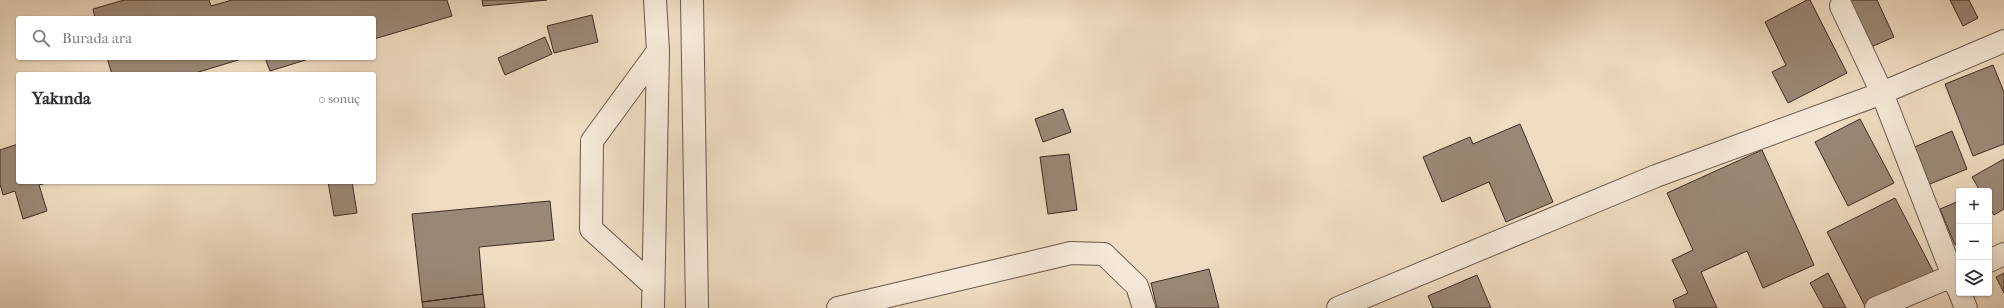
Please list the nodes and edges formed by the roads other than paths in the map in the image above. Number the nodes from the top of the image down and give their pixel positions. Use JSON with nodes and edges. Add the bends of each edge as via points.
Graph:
{"nodes":[{"id":1,"x":656,"y":0,"type":"edge"},
{"id":2,"x":692,"y":0,"type":"edge"},
{"id":3,"x":1841,"y":6,"type":"dead end"},
{"id":4,"x":2004,"y":41,"type":"edge"},
{"id":5,"x":658,"y":51,"type":"junction"},
{"id":6,"x":1882,"y":93,"type":"junction"},
{"id":7,"x":2004,"y":254,"type":"edge"},
{"id":8,"x":1991,"y":260,"type":"edge"},
{"id":9,"x":1956,"y":278,"type":"edge"},
{"id":10,"x":1956,"y":284,"type":"edge"},
{"id":11,"x":653,"y":286,"type":"junction"},
{"id":12,"x":1962,"y":296,"type":"edge"},
{"id":13,"x":653,"y":308,"type":"edge"},
{"id":14,"x":697,"y":308,"type":"edge"},
{"id":15,"x":838,"y":308,"type":"edge"},
{"id":16,"x":1144,"y":308,"type":"edge"},
{"id":17,"x":1338,"y":308,"type":"edge"},
{"id":18,"x":1876,"y":308,"type":"edge"},
{"id":19,"x":1966,"y":308,"type":"edge"}],
"edges":[{"from":1,"to":5,"type":"street"},
{"from":2,"to":14,"type":"street"},
{"from":3,"to":6,"type":"street"},
{"from":4,"to":6,"type":"street"},
{"from":5,"to":11,"type":"street"},
{"from":5,"to":11,"type":"street","via":[[592,141],[591,229]]},
{"from":6,"to":9,"type":"street"},
{"from":6,"to":17,"type":"street","via":[[1656,176]]},
{"from":7,"to":8,"type":"street"},
{"from":10,"to":18,"type":"street"},
{"from":11,"to":13,"type":"street"},
{"from":12,"to":19,"type":"street"},
{"from":15,"to":16,"type":"street","via":[[1071,254],[1104,254],[1137,286]]}]}
